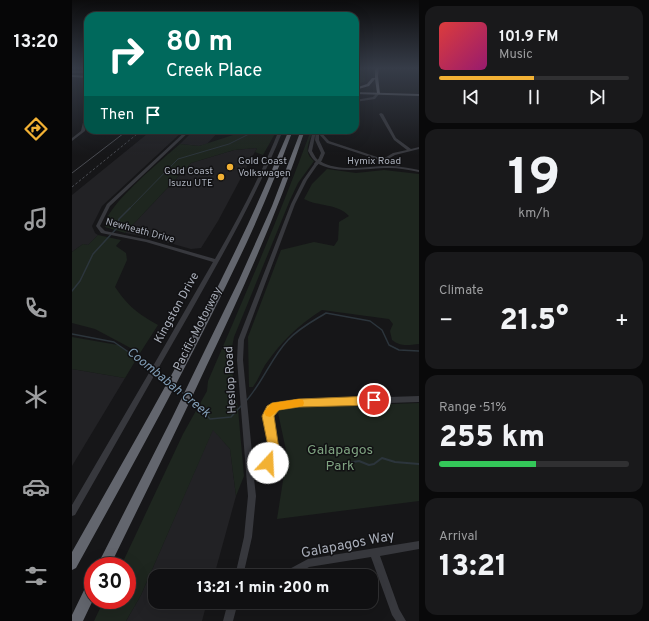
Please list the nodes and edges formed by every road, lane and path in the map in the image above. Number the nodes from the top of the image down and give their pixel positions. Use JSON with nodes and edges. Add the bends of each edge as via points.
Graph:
{"nodes":[{"id":1,"x":370,"y":97,"type":"edge"},
{"id":2,"x":373,"y":97,"type":"edge"},
{"id":3,"x":359,"y":100,"type":"edge"},
{"id":4,"x":359,"y":101,"type":"edge"},
{"id":5,"x":381,"y":114,"type":"dead end"},
{"id":6,"x":84,"y":126,"type":"edge"},
{"id":7,"x":184,"y":134,"type":"edge"},
{"id":8,"x":279,"y":134,"type":"edge"},
{"id":9,"x":289,"y":134,"type":"edge"},
{"id":10,"x":301,"y":134,"type":"edge"},
{"id":11,"x":316,"y":134,"type":"edge"},
{"id":12,"x":317,"y":134,"type":"edge"},
{"id":13,"x":321,"y":134,"type":"edge"},
{"id":14,"x":72,"y":140,"type":"edge"},
{"id":15,"x":419,"y":148,"type":"edge"},
{"id":16,"x":410,"y":150,"type":"junction"},
{"id":17,"x":384,"y":160,"type":"junction"},
{"id":18,"x":419,"y":171,"type":"edge"},
{"id":19,"x":216,"y":261,"type":"junction"},
{"id":20,"x":419,"y":399,"type":"edge"},
{"id":21,"x":250,"y":467,"type":"junction"},
{"id":22,"x":72,"y":512,"type":"edge"},
{"id":23,"x":419,"y":545,"type":"edge"},
{"id":24,"x":374,"y":552,"type":"junction"},
{"id":25,"x":108,"y":557,"type":"edge"},
{"id":26,"x":72,"y":564,"type":"edge"},
{"id":27,"x":241,"y":569,"type":"edge"},
{"id":28,"x":297,"y":569,"type":"edge"},
{"id":29,"x":84,"y":605,"type":"edge"},
{"id":30,"x":231,"y":609,"type":"edge"},
{"id":31,"x":76,"y":621,"type":"edge"},
{"id":32,"x":228,"y":621,"type":"edge"},
{"id":33,"x":400,"y":621,"type":"edge"}],
"edges":[{"from":1,"to":3,"type":"street"},
{"from":2,"to":4,"type":"street"},
{"from":5,"to":16,"type":"street","via":[[395,139]]},
{"from":6,"to":14,"type":"street"},
{"from":7,"to":19,"type":"street","name":"Newheath Drive","via":[[108,205],[98,226],[107,233],[147,241]]},
{"from":8,"to":19,"type":"street","name":"Kingston Drive","via":[[263,173]]},
{"from":9,"to":26,"type":"highway","name":"Pacific Motorway","via":[[252,222],[182,362]]},
{"from":10,"to":25,"type":"highway","name":"Pacific Motorway","via":[[263,235]]},
{"from":11,"to":18,"type":"street","name":"Hymix Road","via":[[310,151],[314,158],[326,165],[347,169],[388,167]]},
{"from":12,"to":21,"type":"street","name":"Heslop Road","via":[[323,153],[293,204],[242,334],[239,352]]},
{"from":13,"to":17,"type":"street","name":"Hymix Road","via":[[328,142]]},
{"from":15,"to":16,"type":"street"},
{"from":16,"to":17,"type":"street","via":[[394,154]]},
{"from":17,"to":18,"type":"street","name":"Hymix Road"},
{"from":19,"to":22,"type":"street","name":"Kingston Drive"},
{"from":20,"to":21,"type":"street","via":[[276,406],[268,416],[274,456],[268,463]]},
{"from":21,"to":27,"type":"street","name":"Heslop Road","via":[[252,496],[248,537]]},
{"from":23,"to":24,"type":"street","name":"Galapagos Way"},
{"from":24,"to":28,"type":"street","name":"Galapagos Way","via":[[308,563]]},
{"from":24,"to":33,"type":"street"},
{"from":29,"to":31,"type":"highway"},
{"from":30,"to":32,"type":"street"}]}
